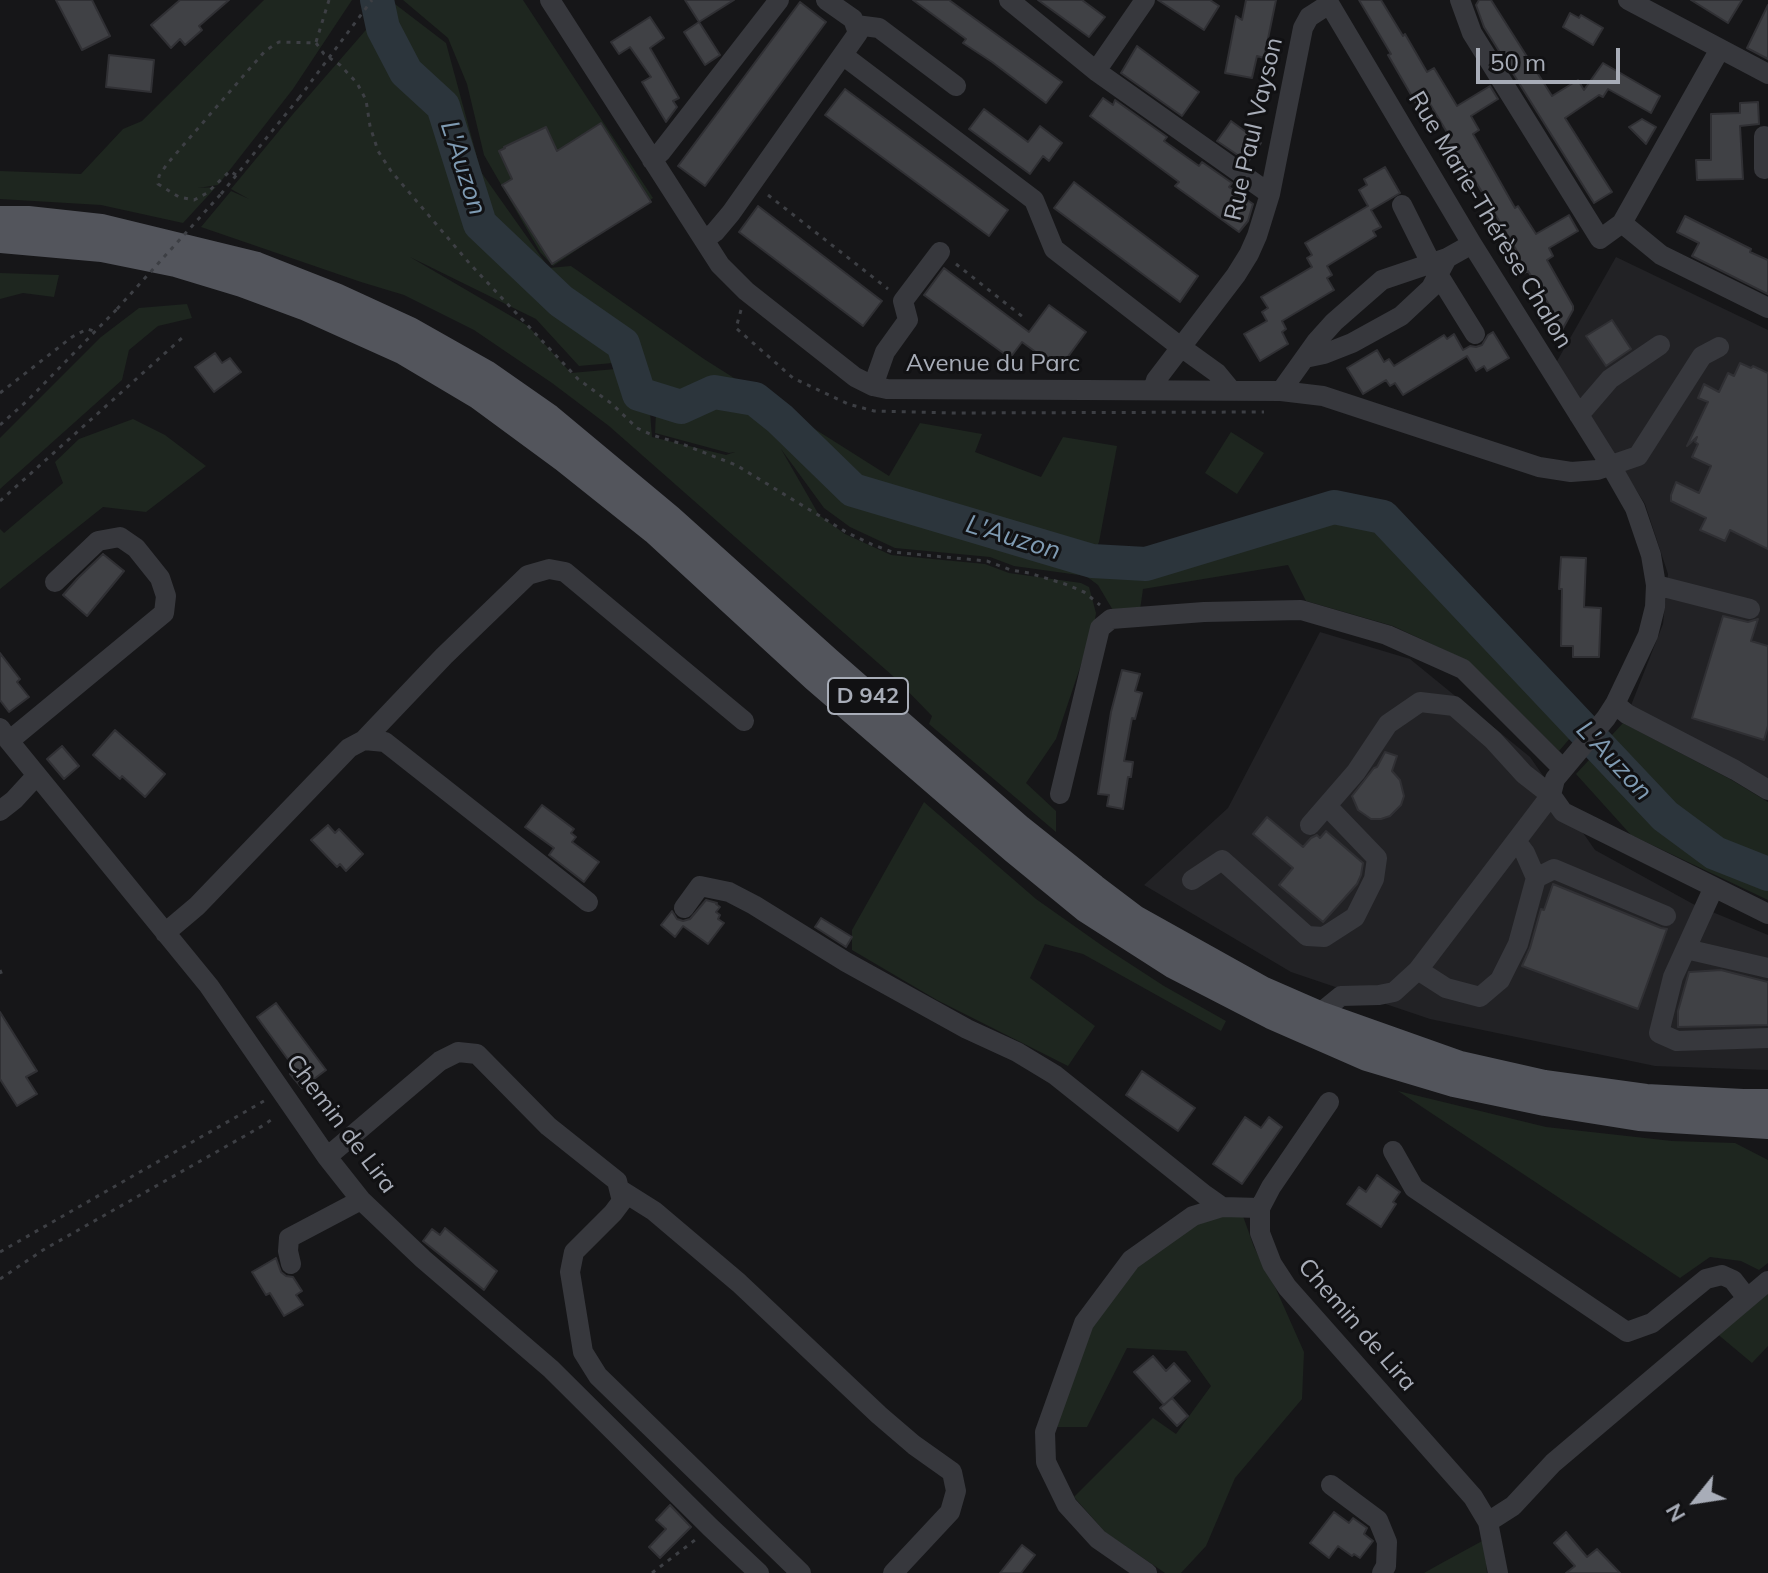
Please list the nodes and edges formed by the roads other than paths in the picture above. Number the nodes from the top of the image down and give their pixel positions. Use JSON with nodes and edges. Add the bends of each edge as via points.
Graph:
{"nodes":[{"id":1,"x":550,"y":0,"type":"edge"},
{"id":2,"x":779,"y":0,"type":"edge"},
{"id":3,"x":826,"y":0,"type":"edge"},
{"id":4,"x":1009,"y":0,"type":"edge"},
{"id":5,"x":1145,"y":0,"type":"edge"},
{"id":6,"x":1460,"y":0,"type":"edge"},
{"id":7,"x":1628,"y":0,"type":"edge"},
{"id":8,"x":1328,"y":2,"type":"edge"},
{"id":9,"x":856,"y":25,"type":"junction"},
{"id":10,"x":1720,"y":49,"type":"junction"},
{"id":11,"x":844,"y":56,"type":"junction"},
{"id":12,"x":1096,"y":71,"type":"junction"},
{"id":13,"x":1768,"y":74,"type":"edge"},
{"id":14,"x":956,"y":86,"type":"dead end"},
{"id":15,"x":1764,"y":136,"type":"dead end"},
{"id":16,"x":652,"y":160,"type":"junction"},
{"id":17,"x":1768,"y":168,"type":"edge"},
{"id":18,"x":1270,"y":194,"type":"junction"},
{"id":19,"x":1402,"y":205,"type":"dead end"},
{"id":20,"x":0,"y":219,"type":"edge"},
{"id":21,"x":1622,"y":223,"type":"junction"},
{"id":22,"x":0,"y":240,"type":"edge"},
{"id":23,"x":704,"y":240,"type":"junction"},
{"id":24,"x":1472,"y":244,"type":"junction"},
{"id":25,"x":940,"y":252,"type":"road end"},
{"id":26,"x":1439,"y":265,"type":"junction"},
{"id":27,"x":1768,"y":308,"type":"edge"},
{"id":28,"x":1475,"y":334,"type":"dead end"},
{"id":29,"x":1660,"y":345,"type":"dead end"},
{"id":30,"x":1719,"y":347,"type":"dead end"},
{"id":31,"x":1182,"y":348,"type":"junction"},
{"id":32,"x":1305,"y":358,"type":"junction"},
{"id":33,"x":873,"y":386,"type":"junction"},
{"id":34,"x":1153,"y":390,"type":"junction"},
{"id":35,"x":1231,"y":390,"type":"junction"},
{"id":36,"x":1281,"y":391,"type":"junction"},
{"id":37,"x":1579,"y":415,"type":"junction"},
{"id":38,"x":1611,"y":466,"type":"junction"},
{"id":39,"x":55,"y":582,"type":"dead end"},
{"id":40,"x":1656,"y":585,"type":"junction"},
{"id":41,"x":1750,"y":609,"type":"dead end"},
{"id":42,"x":1610,"y":711,"type":"junction"},
{"id":43,"x":744,"y":721,"type":"dead end"},
{"id":44,"x":4,"y":734,"type":"edge"},
{"id":45,"x":364,"y":740,"type":"junction"},
{"id":46,"x":1563,"y":769,"type":"junction"},
{"id":47,"x":37,"y":775,"type":"junction"},
{"id":48,"x":1768,"y":790,"type":"edge"},
{"id":49,"x":1060,"y":794,"type":"dead end"},
{"id":50,"x":1551,"y":795,"type":"junction"},
{"id":51,"x":1327,"y":806,"type":"junction"},
{"id":52,"x":0,"y":811,"type":"edge"},
{"id":53,"x":1310,"y":825,"type":"dead end"},
{"id":54,"x":1516,"y":841,"type":"junction"},
{"id":55,"x":1536,"y":878,"type":"junction"},
{"id":56,"x":1192,"y":880,"type":"dead end"},
{"id":57,"x":1714,"y":887,"type":"junction"},
{"id":58,"x":588,"y":902,"type":"dead end"},
{"id":59,"x":684,"y":908,"type":"dead end"},
{"id":60,"x":1768,"y":914,"type":"edge"},
{"id":61,"x":1666,"y":916,"type":"dead end"},
{"id":62,"x":165,"y":933,"type":"junction"},
{"id":63,"x":1686,"y":949,"type":"junction"},
{"id":64,"x":1768,"y":968,"type":"edge"},
{"id":65,"x":1418,"y":970,"type":"junction"},
{"id":66,"x":1319,"y":1014,"type":"junction"},
{"id":67,"x":1768,"y":1038,"type":"edge"},
{"id":68,"x":1329,"y":1102,"type":"dead end"},
{"id":69,"x":1768,"y":1102,"type":"edge"},
{"id":70,"x":1768,"y":1126,"type":"edge"},
{"id":71,"x":1393,"y":1151,"type":"dead end"},
{"id":72,"x":327,"y":1157,"type":"junction"},
{"id":73,"x":619,"y":1189,"type":"junction"},
{"id":74,"x":361,"y":1200,"type":"junction"},
{"id":75,"x":1222,"y":1207,"type":"junction"},
{"id":76,"x":1260,"y":1208,"type":"junction"},
{"id":77,"x":291,"y":1264,"type":"dead end"},
{"id":78,"x":1768,"y":1281,"type":"edge"},
{"id":79,"x":1747,"y":1298,"type":"junction"},
{"id":80,"x":1331,"y":1485,"type":"dead end"},
{"id":81,"x":1488,"y":1522,"type":"junction"},
{"id":82,"x":759,"y":1573,"type":"edge"},
{"id":83,"x":801,"y":1573,"type":"edge"},
{"id":84,"x":893,"y":1573,"type":"edge"},
{"id":85,"x":1147,"y":1573,"type":"edge"},
{"id":86,"x":1382,"y":1573,"type":"edge"},
{"id":87,"x":1498,"y":1573,"type":"edge"}],
"edges":[{"from":1,"to":16,"type":"street","name":"Avenue du Parc"},
{"from":2,"to":16,"type":"street"},
{"from":3,"to":9,"type":"street"},
{"from":4,"to":12,"type":"street"},
{"from":5,"to":12,"type":"street"},
{"from":6,"to":21,"type":"street","via":[[1472,33],[1600,239]]},
{"from":7,"to":10,"type":"street"},
{"from":8,"to":18,"type":"street","name":"Rue Paul Vayson","via":[[1303,28]]},
{"from":8,"to":24,"type":"street","name":"Rue Marie-Thérèse Chalon"},
{"from":9,"to":11,"type":"street","via":[[858,33]]},
{"from":9,"to":14,"type":"street","via":[[879,28]]},
{"from":10,"to":13,"type":"street"},
{"from":10,"to":21,"type":"street"},
{"from":11,"to":23,"type":"street","via":[[753,183]]},
{"from":11,"to":31,"type":"street","via":[[1034,200],[1054,249]]},
{"from":12,"to":18,"type":"street"},
{"from":15,"to":17,"type":"street","via":[[1764,169]]},
{"from":16,"to":23,"type":"street","name":"Avenue du Parc"},
{"from":18,"to":31,"type":"street","name":"Rue Paul Vayson","via":[[1249,254]]},
{"from":19,"to":26,"type":"street"},
{"from":20,"to":66,"type":"main road","number":"D 942","via":[[101,227],[257,265],[410,330],[486,373],[549,417],[669,517],[912,734],[1094,887],[1170,938]]},
{"from":21,"to":27,"type":"street","via":[[1661,255]]},
{"from":22,"to":70,"type":"main road","number":"D 942","via":[[102,249],[242,284],[404,352],[478,396],[654,531],[815,679],[1085,909],[1174,966],[1271,1016],[1367,1058],[1454,1084],[1639,1118]]},
{"from":23,"to":33,"type":"street","name":"Avenue du Parc","via":[[746,291]]},
{"from":24,"to":26,"type":"street"},
{"from":24,"to":37,"type":"street","name":"Rue Marie-Thérèse Chalon"},
{"from":25,"to":33,"type":"street","via":[[903,301],[908,320],[885,352]]},
{"from":26,"to":28,"type":"street"},
{"from":26,"to":32,"type":"street","via":[[1382,280],[1334,322]]},
{"from":26,"to":32,"type":"street","via":[[1431,288],[1401,316],[1352,343]]},
{"from":29,"to":37,"type":"street","via":[[1610,379]]},
{"from":30,"to":38,"type":"street","via":[[1702,356],[1638,456]]},
{"from":31,"to":34,"type":"street","name":"Rue Paul Vayson"},
{"from":31,"to":35,"type":"street"},
{"from":32,"to":36,"type":"street"},
{"from":33,"to":34,"type":"street","name":"Avenue du Parc"},
{"from":34,"to":35,"type":"street","name":"Avenue du Parc"},
{"from":35,"to":36,"type":"street","name":"Avenue du Parc"},
{"from":36,"to":38,"type":"street","name":"Avenue du Parc","via":[[1323,396],[1539,467],[1571,472]]},
{"from":37,"to":38,"type":"street","name":"Rue Marie-Thérèse Chalon"},
{"from":38,"to":40,"type":"street","name":"Rue Marie-Thérèse Chalon","via":[[1635,508]]},
{"from":39,"to":44,"type":"street","via":[[98,541],[120,537],[160,578],[164,613]]},
{"from":40,"to":41,"type":"street"},
{"from":40,"to":42,"type":"street","name":"Rue Marie-Thérèse Chalon","via":[[1648,635]]},
{"from":42,"to":46,"type":"street","name":"Rue Marie-Thérèse Chalon"},
{"from":42,"to":48,"type":"street","via":[[1627,714]]},
{"from":43,"to":45,"type":"street","via":[[565,572],[549,569],[528,575]]},
{"from":44,"to":47,"type":"street","name":"Chemin de Lira"},
{"from":45,"to":58,"type":"street","via":[[385,742]]},
{"from":45,"to":62,"type":"street","via":[[349,748]]},
{"from":46,"to":49,"type":"street","via":[[1463,669],[1387,635],[1301,610],[1204,612],[1111,619],[1100,628]]},
{"from":46,"to":50,"type":"street"},
{"from":47,"to":52,"type":"street"},
{"from":47,"to":62,"type":"street","name":"Chemin de Lira"},
{"from":50,"to":51,"type":"street","via":[[1454,706],[1420,702],[1388,724]]},
{"from":50,"to":54,"type":"street"},
{"from":50,"to":57,"type":"street","via":[[1563,812]]},
{"from":51,"to":53,"type":"street"},
{"from":51,"to":56,"type":"street","via":[[1377,858],[1374,879],[1355,917],[1324,937],[1307,936],[1222,860]]},
{"from":54,"to":55,"type":"street"},
{"from":54,"to":65,"type":"street"},
{"from":55,"to":61,"type":"street","via":[[1554,869]]},
{"from":55,"to":65,"type":"street","via":[[1518,944],[1500,980],[1480,997],[1446,988]]},
{"from":57,"to":60,"type":"street"},
{"from":57,"to":63,"type":"street"},
{"from":59,"to":75,"type":"street","via":[[700,886],[754,905],[859,970],[1055,1075]]},
{"from":62,"to":72,"type":"street","name":"Chemin de Lira","via":[[209,986]]},
{"from":63,"to":64,"type":"street"},
{"from":63,"to":67,"type":"street","via":[[1659,1033],[1677,1041]]},
{"from":65,"to":66,"type":"street","via":[[1394,992],[1341,996]]},
{"from":66,"to":69,"type":"main road","number":"D 942","via":[[1460,1064],[1544,1083],[1646,1097]]},
{"from":68,"to":76,"type":"street"},
{"from":71,"to":79,"type":"street","via":[[1414,1188],[1627,1332],[1652,1323],[1706,1279],[1722,1275],[1733,1280]]},
{"from":72,"to":73,"type":"street","via":[[440,1061],[458,1052],[477,1054],[548,1126],[617,1181]]},
{"from":72,"to":74,"type":"street","name":"Chemin de Lira"},
{"from":73,"to":83,"type":"street","via":[[622,1201],[574,1252],[570,1272],[583,1352],[598,1376]]},
{"from":73,"to":84,"type":"street","via":[[654,1211],[739,1283],[879,1415],[952,1472],[956,1491],[950,1512]]},
{"from":74,"to":77,"type":"street","via":[[289,1238]]},
{"from":74,"to":82,"type":"street","name":"Chemin de Lira","via":[[551,1369]]},
{"from":75,"to":76,"type":"street"},
{"from":75,"to":85,"type":"street","via":[[1193,1216],[1131,1260],[1084,1323],[1045,1432],[1046,1462],[1067,1505],[1098,1539]]},
{"from":76,"to":81,"type":"street","name":"Chemin de Lira","via":[[1260,1233],[1287,1287],[1473,1497]]},
{"from":78,"to":79,"type":"street"},
{"from":79,"to":81,"type":"street","via":[[1553,1463],[1513,1506]]},
{"from":80,"to":86,"type":"street","via":[[1378,1520],[1387,1542]]},
{"from":81,"to":87,"type":"street","name":"Chemin de Lira"}]}
